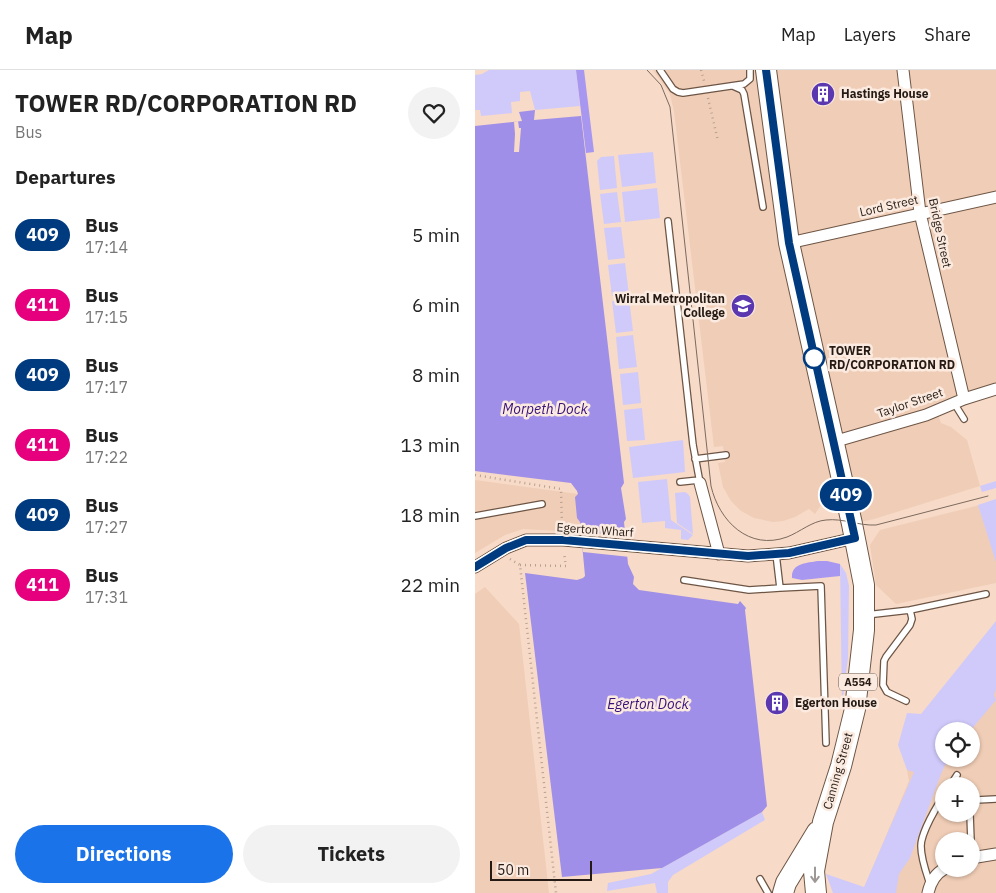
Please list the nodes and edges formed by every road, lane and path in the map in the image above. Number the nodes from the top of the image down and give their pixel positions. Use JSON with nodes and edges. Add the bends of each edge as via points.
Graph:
{"nodes":[{"id":1,"x":660,"y":70,"type":"edge"},
{"id":2,"x":701,"y":70,"type":"edge"},
{"id":3,"x":750,"y":70,"type":"edge"},
{"id":4,"x":766,"y":70,"type":"edge"},
{"id":5,"x":903,"y":70,"type":"edge"},
{"id":6,"x":733,"y":86,"type":"junction"},
{"id":7,"x":706,"y":90,"type":"junction"},
{"id":8,"x":718,"y":141,"type":"dead end"},
{"id":9,"x":996,"y":197,"type":"edge"},
{"id":10,"x":763,"y":207,"type":"dead end"},
{"id":11,"x":920,"y":213,"type":"junction"},
{"id":12,"x":668,"y":221,"type":"dead end"},
{"id":13,"x":789,"y":243,"type":"junction"},
{"id":14,"x":996,"y":389,"type":"edge"},
{"id":15,"x":959,"y":401,"type":"junction"},
{"id":16,"x":964,"y":419,"type":"dead end"},
{"id":17,"x":833,"y":442,"type":"junction"},
{"id":18,"x":726,"y":455,"type":"dead end"},
{"id":19,"x":695,"y":459,"type":"junction"},
{"id":20,"x":475,"y":475,"type":"edge"},
{"id":21,"x":700,"y":481,"type":"junction"},
{"id":22,"x":680,"y":482,"type":"dead end"},
{"id":23,"x":542,"y":504,"type":"dead end"},
{"id":24,"x":475,"y":516,"type":"edge"},
{"id":25,"x":855,"y":538,"type":"junction"},
{"id":26,"x":563,"y":540,"type":"junction"},
{"id":27,"x":499,"y":552,"type":"junction"},
{"id":28,"x":719,"y":554,"type":"junction"},
{"id":29,"x":776,"y":554,"type":"junction"},
{"id":30,"x":520,"y":565,"type":"junction"},
{"id":31,"x":475,"y":567,"type":"edge"},
{"id":32,"x":684,"y":580,"type":"dead end"},
{"id":33,"x":780,"y":588,"type":"junction"},
{"id":34,"x":986,"y":594,"type":"dead end"},
{"id":35,"x":910,"y":610,"type":"junction"},
{"id":36,"x":864,"y":615,"type":"junction"},
{"id":37,"x":905,"y":702,"type":"dead end"},
{"id":38,"x":826,"y":743,"type":"dead end"},
{"id":39,"x":996,"y":799,"type":"edge"},
{"id":40,"x":980,"y":800,"type":"edge"},
{"id":41,"x":935,"y":809,"type":"edge"},
{"id":42,"x":823,"y":822,"type":"junction"},
{"id":43,"x":996,"y":854,"type":"edge"},
{"id":44,"x":980,"y":857,"type":"edge"},
{"id":45,"x":936,"y":877,"type":"edge"},
{"id":46,"x":760,"y":878,"type":"dead end"},
{"id":47,"x":929,"y":889,"type":"edge"},
{"id":48,"x":556,"y":893,"type":"edge"},
{"id":49,"x":768,"y":893,"type":"edge"},
{"id":50,"x":783,"y":893,"type":"edge"},
{"id":51,"x":816,"y":893,"type":"edge"}],
"edges":[{"from":1,"to":7,"type":"lane","via":[[673,90],[683,93]]},
{"from":2,"to":7,"type":"path"},
{"from":3,"to":6,"type":"lane","via":[[747,82]]},
{"from":4,"to":13,"type":"highway","name":"Canning Street","number":"A554"},
{"from":5,"to":11,"type":"street","name":"Bridge Street"},
{"from":6,"to":7,"type":"lane"},
{"from":6,"to":10,"type":"lane","via":[[745,94]]},
{"from":7,"to":8,"type":"path"},
{"from":9,"to":11,"type":"street","name":"Lord Street"},
{"from":11,"to":13,"type":"street","name":"Lord Street"},
{"from":11,"to":15,"type":"street","name":"Bridge Street"},
{"from":12,"to":19,"type":"lane"},
{"from":13,"to":17,"type":"highway","name":"Canning Street","number":"A554"},
{"from":14,"to":15,"type":"street","name":"Taylor Street"},
{"from":15,"to":16,"type":"lane","name":"Bridge Street"},
{"from":15,"to":17,"type":"street","name":"Taylor Street","via":[[912,420]]},
{"from":17,"to":25,"type":"highway","name":"Canning Street","number":"A554"},
{"from":18,"to":19,"type":"lane"},
{"from":19,"to":21,"type":"lane"},
{"from":20,"to":26,"type":"path","via":[[561,489]]},
{"from":21,"to":22,"type":"lane"},
{"from":21,"to":28,"type":"street"},
{"from":23,"to":24,"type":"lane"},
{"from":25,"to":29,"type":"street","name":"Egerton Wharf"},
{"from":25,"to":36,"type":"highway","name":"Canning Street","number":"A554","via":[[864,585]]},
{"from":26,"to":27,"type":"street","name":"Egerton Wharf","via":[[526,540]]},
{"from":26,"to":28,"type":"street","name":"Egerton Wharf"},
{"from":26,"to":30,"type":"path","via":[[566,566]]},
{"from":27,"to":30,"type":"path"},
{"from":27,"to":31,"type":"street","name":"Egerton Wharf"},
{"from":28,"to":29,"type":"street","name":"Egerton Wharf"},
{"from":29,"to":33,"type":"lane"},
{"from":30,"to":48,"type":"path"},
{"from":32,"to":33,"type":"lane","via":[[749,590]]},
{"from":33,"to":38,"type":"lane","via":[[821,586]]},
{"from":34,"to":35,"type":"lane"},
{"from":35,"to":36,"type":"lane"},
{"from":35,"to":37,"type":"lane","via":[[910,625],[886,657],[883,685],[887,692]]},
{"from":36,"to":42,"type":"highway","name":"Canning Street","number":"A554","via":[[855,709]]},
{"from":39,"to":40,"type":"lane"},
{"from":41,"to":47,"type":"lane","via":[[921,844]]},
{"from":42,"to":50,"type":"highway","name":"Canning Street","number":"A554","via":[[789,876]]},
{"from":42,"to":51,"type":"highway","name":"Canning Street","number":"A554","one_way":true,"via":[[814,871]]},
{"from":43,"to":44,"type":"street"},
{"from":45,"to":47,"type":"street"},
{"from":46,"to":49,"type":"lane"}]}
